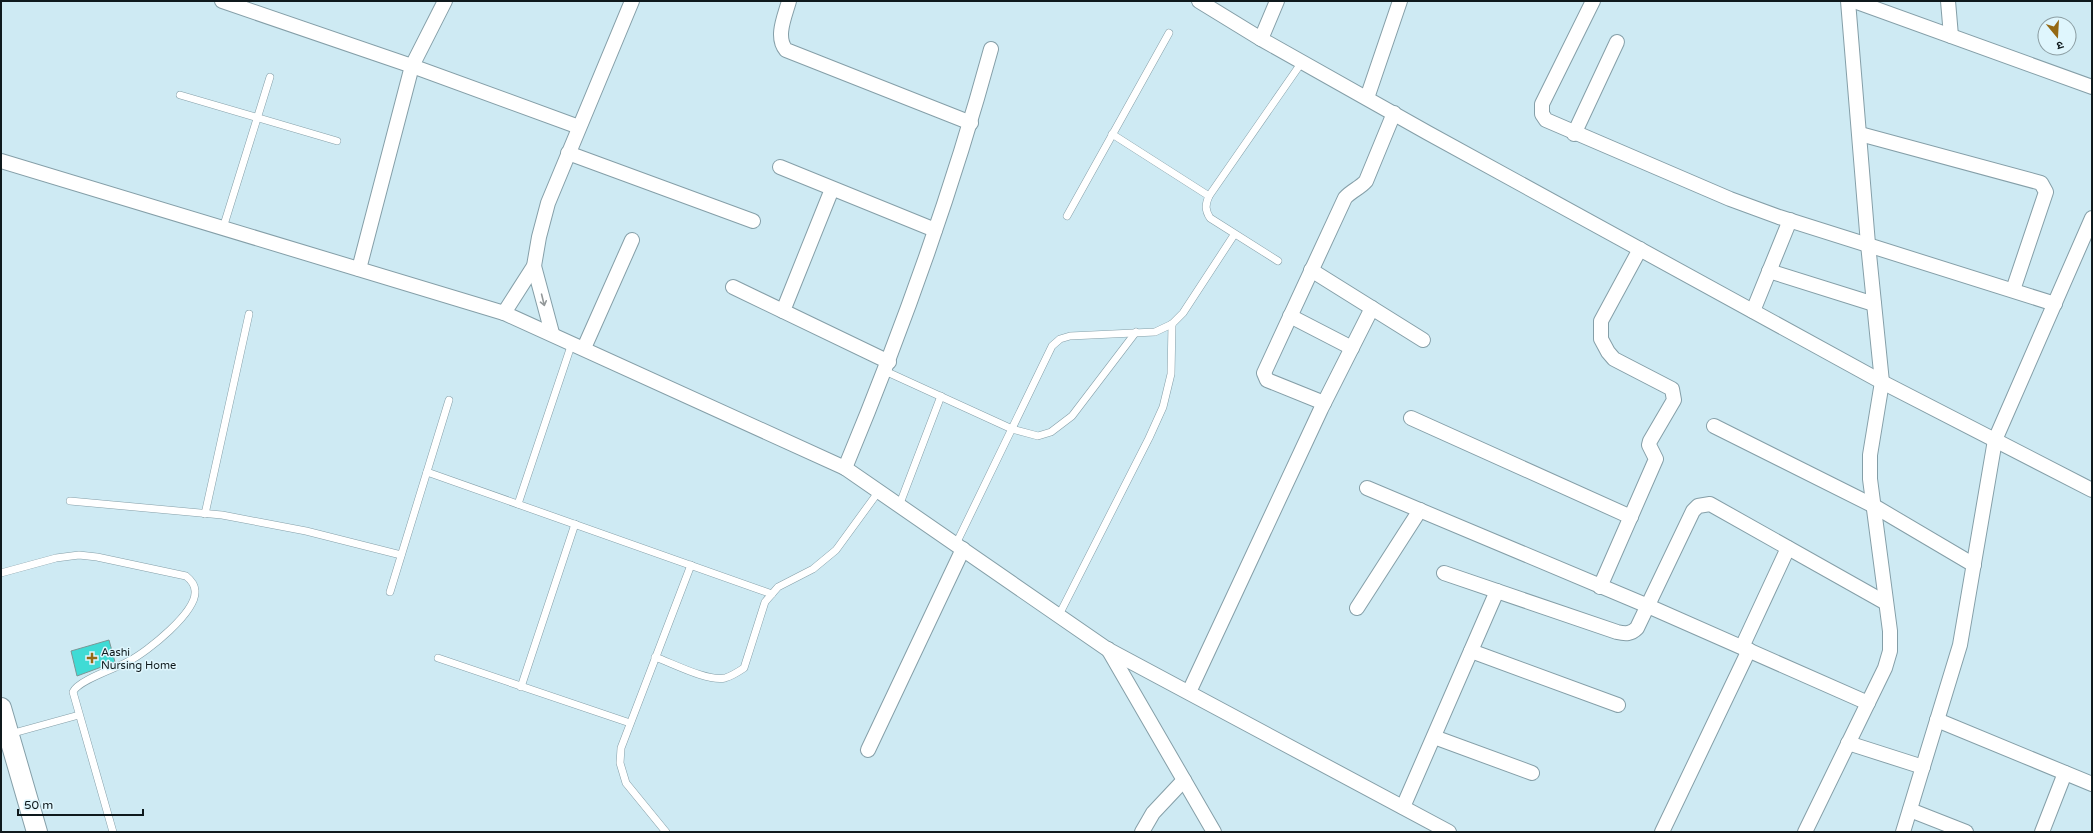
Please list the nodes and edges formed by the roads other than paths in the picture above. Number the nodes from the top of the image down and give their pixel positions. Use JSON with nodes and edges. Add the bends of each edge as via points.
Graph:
{"nodes":[{"id":1,"x":222,"y":1,"type":"edge"},
{"id":2,"x":445,"y":1,"type":"edge"},
{"id":3,"x":632,"y":1,"type":"edge"},
{"id":4,"x":789,"y":1,"type":"edge"},
{"id":5,"x":1199,"y":1,"type":"edge"},
{"id":6,"x":1277,"y":1,"type":"edge"},
{"id":7,"x":1400,"y":1,"type":"edge"},
{"id":8,"x":1593,"y":1,"type":"edge"},
{"id":9,"x":1848,"y":1,"type":"edge"},
{"id":10,"x":1854,"y":1,"type":"edge"},
{"id":11,"x":1948,"y":1,"type":"edge"},
{"id":12,"x":242,"y":4,"type":"edge"},
{"id":13,"x":1169,"y":33,"type":"dead end"},
{"id":14,"x":1951,"y":36,"type":"junction"},
{"id":15,"x":1261,"y":39,"type":"junction"},
{"id":16,"x":1617,"y":42,"type":"dead end"},
{"id":17,"x":991,"y":49,"type":"dead end"},
{"id":18,"x":1302,"y":62,"type":"junction"},
{"id":19,"x":412,"y":66,"type":"junction"},
{"id":20,"x":270,"y":77,"type":"dead end"},
{"id":21,"x":2092,"y":86,"type":"edge"},
{"id":22,"x":180,"y":95,"type":"dead end"},
{"id":23,"x":1367,"y":98,"type":"junction"},
{"id":24,"x":1394,"y":113,"type":"junction"},
{"id":25,"x":257,"y":118,"type":"junction"},
{"id":26,"x":971,"y":123,"type":"junction"},
{"id":27,"x":579,"y":127,"type":"junction"},
{"id":28,"x":1112,"y":134,"type":"junction"},
{"id":29,"x":1574,"y":134,"type":"junction"},
{"id":30,"x":1860,"y":134,"type":"junction"},
{"id":31,"x":337,"y":141,"type":"dead end"},
{"id":32,"x":568,"y":153,"type":"junction"},
{"id":33,"x":1,"y":161,"type":"edge"},
{"id":34,"x":780,"y":167,"type":"dead end"},
{"id":35,"x":832,"y":190,"type":"junction"},
{"id":36,"x":1209,"y":196,"type":"junction"},
{"id":37,"x":1067,"y":216,"type":"dead end"},
{"id":38,"x":2092,"y":218,"type":"edge"},
{"id":39,"x":1790,"y":220,"type":"junction"},
{"id":40,"x":753,"y":221,"type":"dead end"},
{"id":41,"x":224,"y":228,"type":"junction"},
{"id":42,"x":935,"y":230,"type":"junction"},
{"id":43,"x":1234,"y":235,"type":"junction"},
{"id":44,"x":632,"y":240,"type":"dead end"},
{"id":45,"x":1868,"y":244,"type":"junction"},
{"id":46,"x":1640,"y":249,"type":"junction"},
{"id":47,"x":1278,"y":261,"type":"dead end"},
{"id":48,"x":534,"y":266,"type":"junction"},
{"id":49,"x":359,"y":269,"type":"junction"},
{"id":50,"x":1311,"y":270,"type":"junction"},
{"id":51,"x":1769,"y":271,"type":"junction"},
{"id":52,"x":733,"y":287,"type":"dead end"},
{"id":53,"x":2013,"y":290,"type":"junction"},
{"id":54,"x":1874,"y":304,"type":"junction"},
{"id":55,"x":2054,"y":304,"type":"junction"},
{"id":56,"x":1372,"y":308,"type":"junction"},
{"id":57,"x":783,"y":311,"type":"junction"},
{"id":58,"x":1753,"y":311,"type":"junction"},
{"id":59,"x":504,"y":313,"type":"junction"},
{"id":60,"x":249,"y":314,"type":"dead end"},
{"id":61,"x":1290,"y":316,"type":"junction"},
{"id":62,"x":1172,"y":324,"type":"junction"},
{"id":63,"x":1136,"y":332,"type":"junction"},
{"id":64,"x":552,"y":333,"type":"junction"},
{"id":65,"x":1423,"y":340,"type":"dead end"},
{"id":66,"x":578,"y":345,"type":"junction"},
{"id":67,"x":1352,"y":348,"type":"junction"},
{"id":68,"x":887,"y":367,"type":"junction"},
{"id":69,"x":1882,"y":382,"type":"junction"},
{"id":70,"x":941,"y":396,"type":"junction"},
{"id":71,"x":449,"y":400,"type":"dead end"},
{"id":72,"x":1324,"y":403,"type":"junction"},
{"id":73,"x":1411,"y":418,"type":"dead end"},
{"id":74,"x":1714,"y":426,"type":"dead end"},
{"id":75,"x":1012,"y":429,"type":"junction"},
{"id":76,"x":1995,"y":440,"type":"junction"},
{"id":77,"x":845,"y":468,"type":"junction"},
{"id":78,"x":427,"y":472,"type":"junction"},
{"id":79,"x":1367,"y":488,"type":"dead end"},
{"id":80,"x":2092,"y":490,"type":"edge"},
{"id":81,"x":879,"y":491,"type":"junction"},
{"id":82,"x":70,"y":501,"type":"dead end"},
{"id":83,"x":518,"y":504,"type":"junction"},
{"id":84,"x":899,"y":506,"type":"junction"},
{"id":85,"x":1874,"y":506,"type":"junction"},
{"id":86,"x":1420,"y":510,"type":"junction"},
{"id":87,"x":205,"y":514,"type":"junction"},
{"id":88,"x":1631,"y":517,"type":"junction"},
{"id":89,"x":574,"y":524,"type":"junction"},
{"id":90,"x":959,"y":547,"type":"junction"},
{"id":91,"x":1788,"y":548,"type":"junction"},
{"id":92,"x":401,"y":555,"type":"junction"},
{"id":93,"x":690,"y":565,"type":"junction"},
{"id":94,"x":1974,"y":565,"type":"junction"},
{"id":95,"x":1,"y":573,"type":"edge"},
{"id":96,"x":1444,"y":573,"type":"dead end"},
{"id":97,"x":1600,"y":587,"type":"junction"},
{"id":98,"x":1497,"y":591,"type":"junction"},
{"id":99,"x":390,"y":592,"type":"dead end"},
{"id":100,"x":772,"y":594,"type":"junction"},
{"id":101,"x":1886,"y":603,"type":"junction"},
{"id":102,"x":1648,"y":606,"type":"junction"},
{"id":103,"x":1357,"y":608,"type":"dead end"},
{"id":104,"x":1059,"y":615,"type":"junction"},
{"id":105,"x":1107,"y":648,"type":"junction"},
{"id":106,"x":1745,"y":649,"type":"junction"},
{"id":107,"x":1471,"y":651,"type":"junction"},
{"id":108,"x":656,"y":657,"type":"junction"},
{"id":109,"x":438,"y":658,"type":"dead end"},
{"id":110,"x":521,"y":687,"type":"junction"},
{"id":111,"x":1189,"y":692,"type":"junction"},
{"id":112,"x":1868,"y":703,"type":"junction"},
{"id":113,"x":1618,"y":705,"type":"dead end"},
{"id":114,"x":1,"y":708,"type":"edge"},
{"id":115,"x":79,"y":715,"type":"junction"},
{"id":116,"x":1937,"y":720,"type":"junction"},
{"id":117,"x":630,"y":723,"type":"junction"},
{"id":118,"x":9,"y":734,"type":"junction"},
{"id":119,"x":1434,"y":737,"type":"junction"},
{"id":120,"x":1848,"y":743,"type":"junction"},
{"id":121,"x":868,"y":750,"type":"dead end"},
{"id":122,"x":1923,"y":767,"type":"junction"},
{"id":123,"x":1532,"y":773,"type":"dead end"},
{"id":124,"x":2065,"y":773,"type":"junction"},
{"id":125,"x":1184,"y":780,"type":"junction"},
{"id":126,"x":2092,"y":784,"type":"edge"},
{"id":127,"x":1403,"y":807,"type":"junction"},
{"id":128,"x":1910,"y":810,"type":"junction"},
{"id":129,"x":37,"y":832,"type":"edge"},
{"id":130,"x":113,"y":832,"type":"edge"},
{"id":131,"x":666,"y":832,"type":"edge"},
{"id":132,"x":1142,"y":832,"type":"edge"},
{"id":133,"x":1214,"y":832,"type":"edge"},
{"id":134,"x":1449,"y":832,"type":"edge"},
{"id":135,"x":1662,"y":832,"type":"edge"},
{"id":136,"x":1807,"y":832,"type":"edge"},
{"id":137,"x":1903,"y":832,"type":"edge"},
{"id":138,"x":1966,"y":832,"type":"edge"},
{"id":139,"x":2042,"y":832,"type":"edge"}],
"edges":[{"from":1,"to":12,"type":"street"},
{"from":2,"to":19,"type":"street"},
{"from":3,"to":27,"type":"street"},
{"from":4,"to":26,"type":"street","via":[[780,36],[786,50]]},
{"from":5,"to":15,"type":"street"},
{"from":6,"to":15,"type":"street"},
{"from":7,"to":23,"type":"street"},
{"from":8,"to":29,"type":"street","via":[[1542,104],[1542,114],[1546,120]]},
{"from":9,"to":30,"type":"street"},
{"from":10,"to":14,"type":"street"},
{"from":11,"to":14,"type":"street"},
{"from":12,"to":19,"type":"street"},
{"from":13,"to":28,"type":"lane"},
{"from":14,"to":21,"type":"street"},
{"from":15,"to":18,"type":"street"},
{"from":16,"to":29,"type":"street"},
{"from":17,"to":26,"type":"street"},
{"from":18,"to":23,"type":"street"},
{"from":18,"to":36,"type":"lane"},
{"from":19,"to":27,"type":"street"},
{"from":19,"to":49,"type":"street"},
{"from":20,"to":25,"type":"lane"},
{"from":22,"to":25,"type":"lane"},
{"from":23,"to":24,"type":"street"},
{"from":24,"to":46,"type":"street"},
{"from":24,"to":50,"type":"street","via":[[1366,181],[1345,198]]},
{"from":25,"to":31,"type":"lane"},
{"from":25,"to":41,"type":"lane"},
{"from":26,"to":42,"type":"street"},
{"from":27,"to":32,"type":"street"},
{"from":28,"to":36,"type":"lane"},
{"from":28,"to":37,"type":"lane"},
{"from":29,"to":39,"type":"street","via":[[1730,200]]},
{"from":30,"to":45,"type":"street"},
{"from":30,"to":53,"type":"street","via":[[2041,183],[2046,192]]},
{"from":32,"to":40,"type":"street"},
{"from":32,"to":48,"type":"street","via":[[548,203]]},
{"from":33,"to":41,"type":"street"},
{"from":34,"to":35,"type":"street"},
{"from":35,"to":42,"type":"street"},
{"from":35,"to":57,"type":"street"},
{"from":36,"to":43,"type":"lane","via":[[1205,204],[1206,212],[1210,218]]},
{"from":38,"to":55,"type":"street"},
{"from":39,"to":45,"type":"street"},
{"from":39,"to":51,"type":"street"},
{"from":41,"to":49,"type":"street"},
{"from":42,"to":68,"type":"street"},
{"from":43,"to":47,"type":"lane"},
{"from":43,"to":62,"type":"lane","via":[[1184,313]]},
{"from":44,"to":66,"type":"street"},
{"from":45,"to":53,"type":"street"},
{"from":45,"to":54,"type":"street"},
{"from":46,"to":58,"type":"street"},
{"from":46,"to":88,"type":"street","via":[[1601,320],[1601,339],[1614,359],[1672,389],[1675,396],[1650,441],[1649,445],[1656,459]]},
{"from":48,"to":59,"type":"street"},
{"from":48,"to":64,"type":"street","one_way":true},
{"from":49,"to":59,"type":"street"},
{"from":50,"to":56,"type":"street"},
{"from":50,"to":61,"type":"street"},
{"from":51,"to":54,"type":"street"},
{"from":51,"to":58,"type":"street"},
{"from":52,"to":57,"type":"street"},
{"from":53,"to":55,"type":"street"},
{"from":54,"to":69,"type":"street"},
{"from":55,"to":76,"type":"street"},
{"from":56,"to":65,"type":"street"},
{"from":56,"to":67,"type":"street"},
{"from":57,"to":68,"type":"street"},
{"from":58,"to":69,"type":"street"},
{"from":59,"to":64,"type":"street"},
{"from":60,"to":87,"type":"lane"},
{"from":61,"to":67,"type":"street"},
{"from":61,"to":72,"type":"street","via":[[1264,377]]},
{"from":62,"to":63,"type":"lane","via":[[1155,332]]},
{"from":62,"to":104,"type":"lane","via":[[1171,374],[1163,407]]},
{"from":63,"to":75,"type":"lane","via":[[1072,416],[1051,432],[1038,436]]},
{"from":63,"to":75,"type":"lane","via":[[1070,336],[1052,346]]},
{"from":64,"to":66,"type":"street"},
{"from":66,"to":77,"type":"street"},
{"from":66,"to":83,"type":"lane"},
{"from":67,"to":72,"type":"street"},
{"from":68,"to":70,"type":"lane"},
{"from":68,"to":77,"type":"street"},
{"from":69,"to":76,"type":"street"},
{"from":69,"to":85,"type":"street","via":[[1870,455]]},
{"from":70,"to":75,"type":"lane"},
{"from":70,"to":84,"type":"lane"},
{"from":71,"to":78,"type":"lane"},
{"from":72,"to":111,"type":"street"},
{"from":73,"to":88,"type":"street"},
{"from":74,"to":85,"type":"street"},
{"from":75,"to":90,"type":"lane"},
{"from":76,"to":80,"type":"street"},
{"from":76,"to":94,"type":"street"},
{"from":77,"to":81,"type":"street"},
{"from":78,"to":83,"type":"lane"},
{"from":78,"to":92,"type":"lane"},
{"from":79,"to":86,"type":"street"},
{"from":81,"to":84,"type":"street"},
{"from":81,"to":100,"type":"lane","via":[[836,550],[813,569]]},
{"from":82,"to":87,"type":"lane"},
{"from":83,"to":89,"type":"lane"},
{"from":84,"to":90,"type":"street"},
{"from":85,"to":94,"type":"street"},
{"from":85,"to":101,"type":"street"},
{"from":86,"to":97,"type":"street"},
{"from":86,"to":103,"type":"street"},
{"from":87,"to":92,"type":"lane","via":[[306,531]]},
{"from":88,"to":97,"type":"street"},
{"from":89,"to":93,"type":"lane"},
{"from":89,"to":110,"type":"lane"},
{"from":90,"to":104,"type":"street"},
{"from":90,"to":121,"type":"street"},
{"from":91,"to":101,"type":"street"},
{"from":91,"to":102,"type":"street","via":[[1704,503],[1693,511]]},
{"from":91,"to":106,"type":"street"},
{"from":92,"to":99,"type":"lane"},
{"from":93,"to":100,"type":"lane"},
{"from":93,"to":108,"type":"lane"},
{"from":94,"to":116,"type":"street","via":[[1960,645]]},
{"from":95,"to":115,"type":"lane","via":[[56,558],[79,555],[97,556],[186,576],[193,582],[196,591],[193,601],[158,641],[129,661],[75,688],[73,697]]},
{"from":96,"to":98,"type":"street"},
{"from":97,"to":102,"type":"street"},
{"from":98,"to":102,"type":"street","via":[[1625,634],[1632,633],[1637,628]]},
{"from":98,"to":107,"type":"street"},
{"from":100,"to":108,"type":"lane","via":[[764,602],[744,668],[736,674],[724,678],[706,676]]},
{"from":101,"to":112,"type":"street","via":[[1890,651],[1885,668]]},
{"from":102,"to":106,"type":"street"},
{"from":104,"to":105,"type":"street"},
{"from":105,"to":111,"type":"street"},
{"from":105,"to":125,"type":"street"},
{"from":106,"to":112,"type":"street"},
{"from":106,"to":135,"type":"street"},
{"from":107,"to":113,"type":"street"},
{"from":107,"to":119,"type":"street"},
{"from":108,"to":117,"type":"lane"},
{"from":109,"to":110,"type":"lane"},
{"from":110,"to":117,"type":"lane"},
{"from":111,"to":127,"type":"street"},
{"from":112,"to":120,"type":"street"},
{"from":114,"to":118,"type":"street"},
{"from":115,"to":118,"type":"lane"},
{"from":115,"to":130,"type":"lane"},
{"from":116,"to":122,"type":"street"},
{"from":116,"to":124,"type":"street"},
{"from":117,"to":131,"type":"lane","via":[[621,748],[620,764],[626,783]]},
{"from":118,"to":129,"type":"street"},
{"from":119,"to":123,"type":"street"},
{"from":119,"to":127,"type":"street"},
{"from":120,"to":122,"type":"street"},
{"from":120,"to":136,"type":"street"},
{"from":122,"to":128,"type":"street"},
{"from":124,"to":126,"type":"street"},
{"from":124,"to":139,"type":"street"},
{"from":125,"to":132,"type":"street","via":[[1153,813]]},
{"from":125,"to":133,"type":"street"},
{"from":127,"to":134,"type":"street"},
{"from":128,"to":137,"type":"street"},
{"from":128,"to":138,"type":"street"}]}
